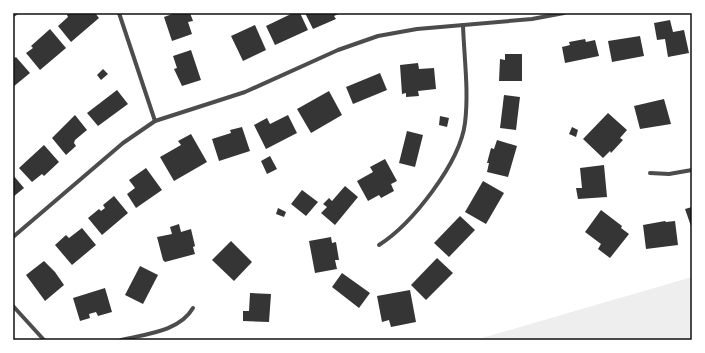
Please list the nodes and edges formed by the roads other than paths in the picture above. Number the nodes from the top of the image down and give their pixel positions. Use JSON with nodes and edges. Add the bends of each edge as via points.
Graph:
{"nodes":[{"id":1,"x":16,"y":13,"type":"edge"},
{"id":2,"x":119,"y":13,"type":"edge"},
{"id":3,"x":564,"y":13,"type":"edge"},
{"id":4,"x":13,"y":15,"type":"edge"},
{"id":5,"x":463,"y":25,"type":"junction"},
{"id":6,"x":155,"y":121,"type":"junction"},
{"id":7,"x":692,"y":170,"type":"edge"},
{"id":8,"x":650,"y":173,"type":"dead end"},
{"id":9,"x":13,"y":237,"type":"edge"},
{"id":10,"x":379,"y":246,"type":"dead end"},
{"id":11,"x":13,"y":306,"type":"edge"},
{"id":12,"x":193,"y":308,"type":"dead end"},
{"id":13,"x":44,"y":340,"type":"edge"},
{"id":14,"x":121,"y":340,"type":"edge"}],
"edges":[{"from":1,"to":4,"type":"street"},
{"from":2,"to":6,"type":"street"},
{"from":3,"to":5,"type":"street","via":[[524,20]]},
{"from":5,"to":6,"type":"street","via":[[410,30],[372,38],[338,50],[245,92]]},
{"from":5,"to":10,"type":"street","via":[[466,115],[460,143],[422,207],[396,234]]},
{"from":6,"to":9,"type":"street","via":[[123,143]]},
{"from":7,"to":8,"type":"street","via":[[669,174]]},
{"from":11,"to":13,"type":"street"},
{"from":12,"to":14,"type":"street","via":[[184,320],[172,327]]}]}
